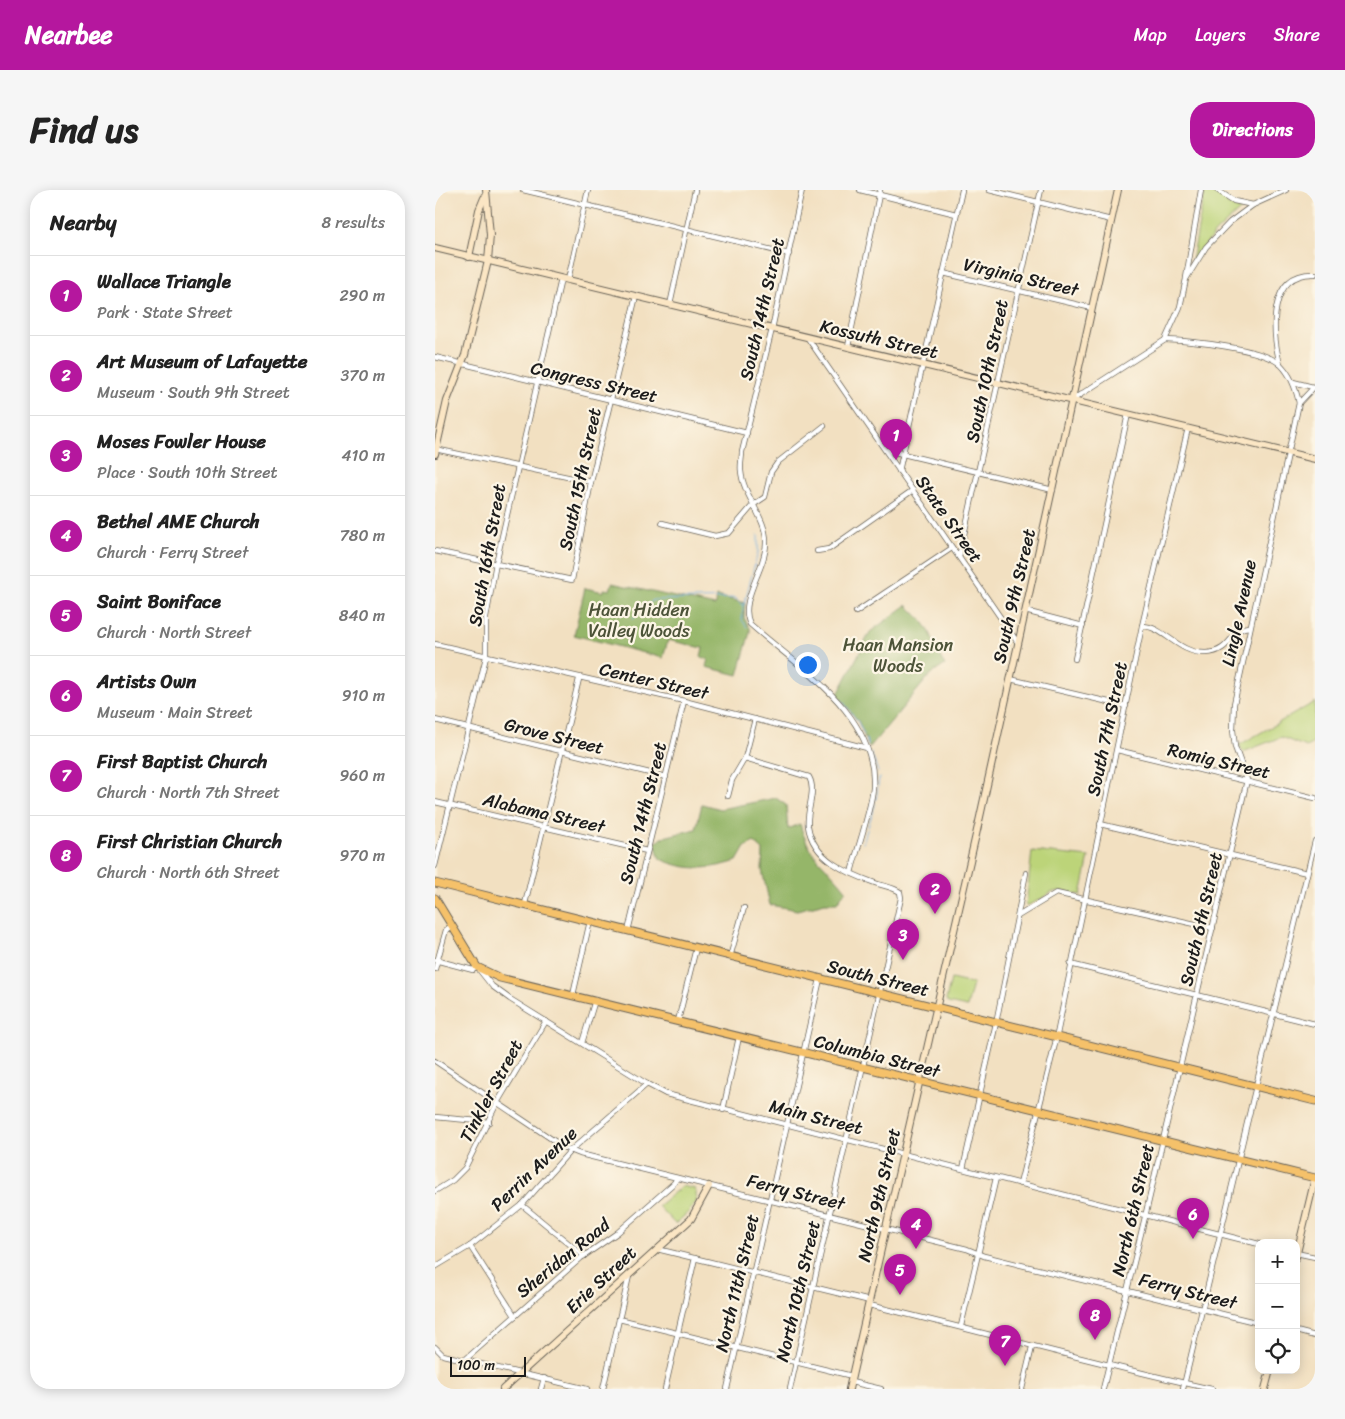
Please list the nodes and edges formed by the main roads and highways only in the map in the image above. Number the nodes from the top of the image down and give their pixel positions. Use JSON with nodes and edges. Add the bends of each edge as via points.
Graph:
{"nodes":[{"id":1,"x":435,"y":883,"type":"edge"},
{"id":2,"x":435,"y":898,"type":"edge"},
{"id":3,"x":477,"y":967,"type":"joint"},
{"id":4,"x":1315,"y":1101,"type":"edge"},
{"id":5,"x":1315,"y":1178,"type":"edge"}],
"edges":[{"from":1,"to":4,"type":"main road","name":"South Street"},
{"from":2,"to":3,"type":"main road","name":"Main Street"},
{"from":3,"to":5,"type":"main road","name":"Columbia Street","via":[[500,978]]}]}
